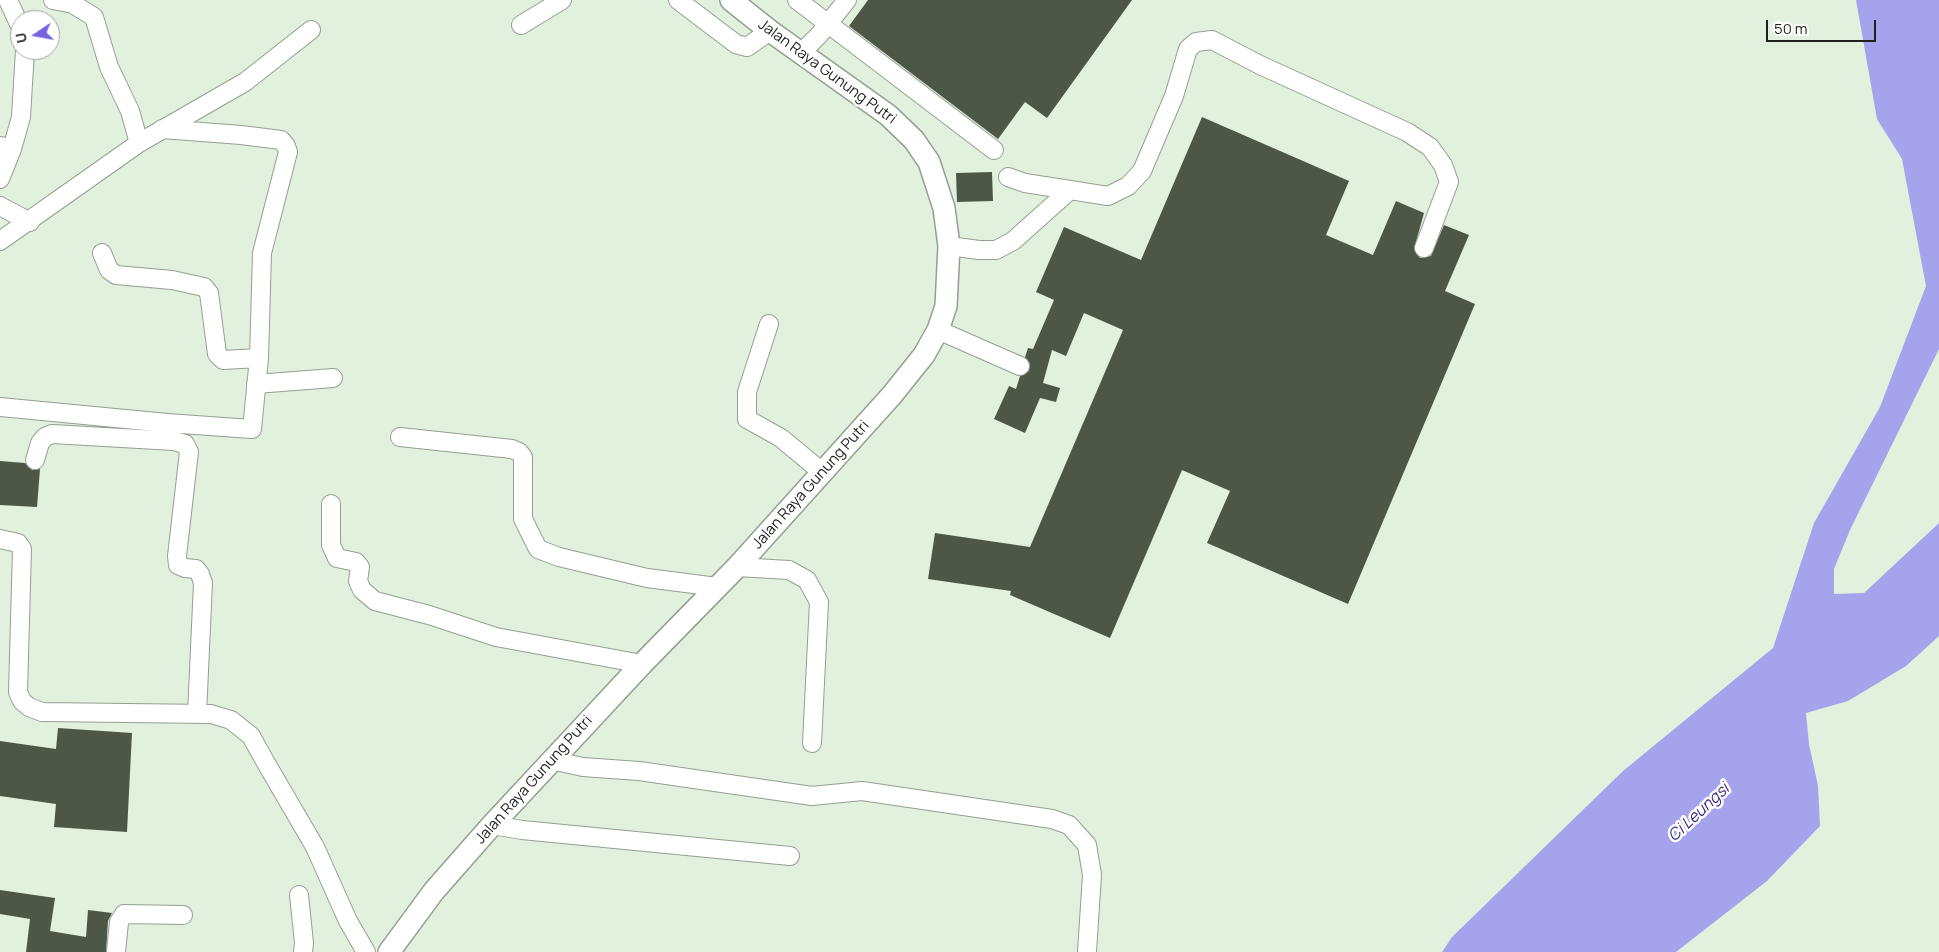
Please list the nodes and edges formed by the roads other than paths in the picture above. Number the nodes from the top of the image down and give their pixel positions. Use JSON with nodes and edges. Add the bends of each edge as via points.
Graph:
{"nodes":[{"id":1,"x":54,"y":0,"type":"edge"},
{"id":2,"x":562,"y":0,"type":"edge"},
{"id":3,"x":678,"y":0,"type":"edge"},
{"id":4,"x":731,"y":0,"type":"edge"},
{"id":5,"x":797,"y":0,"type":"edge"},
{"id":6,"x":847,"y":0,"type":"edge"},
{"id":7,"x":521,"y":25,"type":"dead end"},
{"id":8,"x":828,"y":25,"type":"junction"},
{"id":9,"x":311,"y":30,"type":"dead end"},
{"id":10,"x":770,"y":31,"type":"junction"},
{"id":11,"x":802,"y":52,"type":"junction"},
{"id":12,"x":24,"y":60,"type":"edge"},
{"id":13,"x":162,"y":129,"type":"junction"},
{"id":14,"x":139,"y":143,"type":"junction"},
{"id":15,"x":6,"y":147,"type":"edge"},
{"id":16,"x":994,"y":150,"type":"dead end"},
{"id":17,"x":1008,"y":177,"type":"dead end"},
{"id":18,"x":0,"y":179,"type":"edge"},
{"id":19,"x":1070,"y":190,"type":"junction"},
{"id":20,"x":0,"y":206,"type":"edge"},
{"id":21,"x":30,"y":222,"type":"junction"},
{"id":22,"x":0,"y":241,"type":"edge"},
{"id":23,"x":949,"y":246,"type":"junction"},
{"id":24,"x":1424,"y":248,"type":"dead end"},
{"id":25,"x":102,"y":254,"type":"dead end"},
{"id":26,"x":769,"y":324,"type":"dead end"},
{"id":27,"x":938,"y":330,"type":"junction"},
{"id":28,"x":259,"y":358,"type":"junction"},
{"id":29,"x":1020,"y":366,"type":"dead end"},
{"id":30,"x":333,"y":378,"type":"dead end"},
{"id":31,"x":256,"y":384,"type":"junction"},
{"id":32,"x":0,"y":407,"type":"edge"},
{"id":33,"x":400,"y":437,"type":"dead end"},
{"id":34,"x":35,"y":460,"type":"dead end"},
{"id":35,"x":822,"y":472,"type":"junction"},
{"id":36,"x":331,"y":504,"type":"dead end"},
{"id":37,"x":0,"y":539,"type":"edge"},
{"id":38,"x":737,"y":567,"type":"junction"},
{"id":39,"x":717,"y":587,"type":"junction"},
{"id":40,"x":642,"y":664,"type":"junction"},
{"id":41,"x":197,"y":714,"type":"junction"},
{"id":42,"x":812,"y":744,"type":"dead end"},
{"id":43,"x":551,"y":760,"type":"junction"},
{"id":44,"x":492,"y":825,"type":"junction"},
{"id":45,"x":790,"y":856,"type":"dead end"},
{"id":46,"x":299,"y":895,"type":"dead end"},
{"id":47,"x":182,"y":915,"type":"dead end"},
{"id":48,"x":116,"y":952,"type":"edge"},
{"id":49,"x":303,"y":952,"type":"edge"},
{"id":50,"x":366,"y":952,"type":"edge"},
{"id":51,"x":389,"y":952,"type":"edge"},
{"id":52,"x":1087,"y":952,"type":"edge"}],
"edges":[{"from":1,"to":14,"type":"street","via":[[73,4],[94,17],[109,67],[130,111]]},
{"from":2,"to":7,"type":"street"},
{"from":3,"to":10,"type":"street","via":[[736,44],[747,47]]},
{"from":4,"to":10,"type":"main road","name":"Jalan Raya Gunung Putri"},
{"from":5,"to":8,"type":"street"},
{"from":6,"to":8,"type":"street"},
{"from":8,"to":11,"type":"street"},
{"from":8,"to":16,"type":"street"},
{"from":9,"to":13,"type":"street","via":[[245,82]]},
{"from":10,"to":11,"type":"main road","name":"Jalan Raya Gunung Putri"},
{"from":11,"to":23,"type":"main road","name":"Jalan Raya Gunung Putri","via":[[888,114],[914,140],[936,179]]},
{"from":12,"to":15,"type":"street","via":[[21,117]]},
{"from":13,"to":14,"type":"street"},
{"from":13,"to":28,"type":"street","via":[[281,140],[286,146],[288,152],[262,253]]},
{"from":14,"to":21,"type":"street"},
{"from":15,"to":18,"type":"street"},
{"from":17,"to":19,"type":"street","via":[[1025,184]]},
{"from":19,"to":23,"type":"street","via":[[1014,241],[996,250]]},
{"from":19,"to":24,"type":"street","via":[[1108,196],[1128,186],[1142,171],[1174,96],[1188,49],[1196,42],[1212,40],[1407,132],[1430,147],[1443,165],[1449,182]]},
{"from":20,"to":21,"type":"street"},
{"from":21,"to":22,"type":"street"},
{"from":23,"to":27,"type":"main road","name":"Jalan Raya Gunung Putri","via":[[946,306]]},
{"from":25,"to":28,"type":"street","via":[[109,270],[116,274],[204,287],[209,293],[217,354],[223,360]]},
{"from":26,"to":35,"type":"street","via":[[747,392],[747,419],[781,438]]},
{"from":27,"to":29,"type":"street"},
{"from":27,"to":35,"type":"main road","name":"Jalan Raya Gunung Putri","via":[[924,355],[892,395]]},
{"from":28,"to":31,"type":"street"},
{"from":30,"to":31,"type":"street"},
{"from":31,"to":32,"type":"street","via":[[252,429]]},
{"from":33,"to":39,"type":"street","via":[[519,452],[523,457],[523,519],[538,549],[647,578]]},
{"from":34,"to":41,"type":"street","via":[[40,443],[52,434],[185,444],[189,452],[177,556],[178,565],[196,569],[202,583]]},
{"from":35,"to":38,"type":"main road","name":"Jalan Raya Gunung Putri"},
{"from":36,"to":40,"type":"street","via":[[331,545],[336,558],[356,562],[360,567],[358,581],[362,590],[375,601],[496,637]]},
{"from":37,"to":41,"type":"street","via":[[18,543],[22,548],[18,692],[29,707],[42,712]]},
{"from":38,"to":39,"type":"main road","name":"Jalan Raya Gunung Putri"},
{"from":38,"to":42,"type":"street","via":[[789,570],[807,580],[819,602]]},
{"from":39,"to":40,"type":"main road","name":"Jalan Raya Gunung Putri"},
{"from":40,"to":43,"type":"main road","name":"Jalan Raya Gunung Putri"},
{"from":41,"to":50,"type":"street","via":[[231,720],[250,736],[315,847],[348,921]]},
{"from":43,"to":44,"type":"main road","name":"Jalan Raya Gunung Putri"},
{"from":43,"to":52,"type":"street","via":[[582,767],[639,771],[812,796],[862,791],[1069,825],[1087,844],[1092,875]]},
{"from":44,"to":45,"type":"street"},
{"from":44,"to":51,"type":"main road","name":"Jalan Raya Gunung Putri","via":[[434,890]]},
{"from":46,"to":49,"type":"street"},
{"from":47,"to":48,"type":"street","via":[[124,914],[119,922]]}]}
